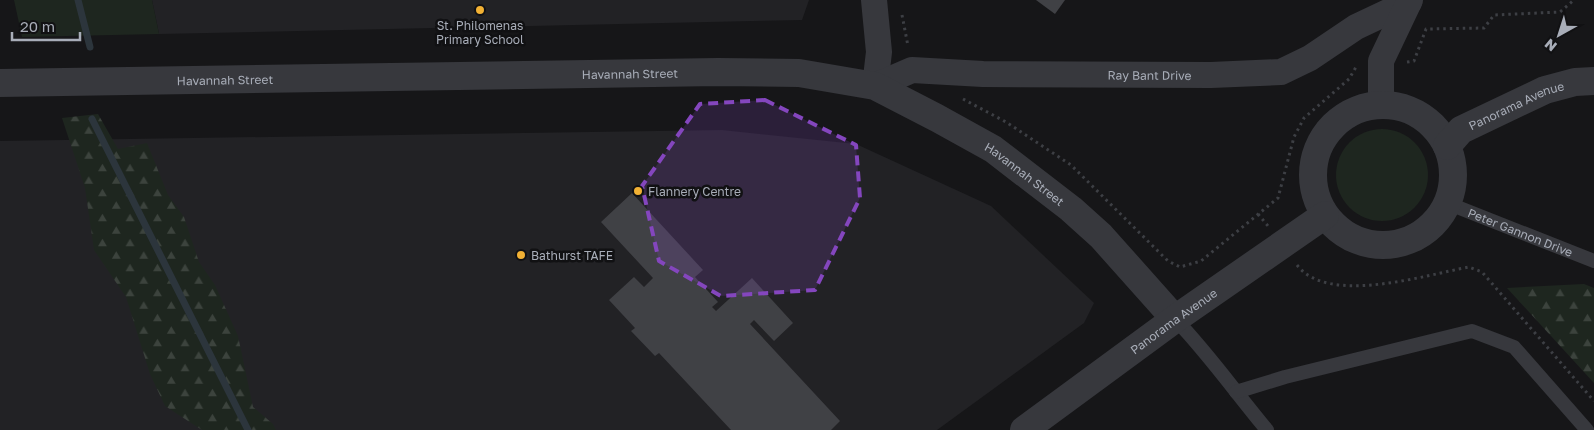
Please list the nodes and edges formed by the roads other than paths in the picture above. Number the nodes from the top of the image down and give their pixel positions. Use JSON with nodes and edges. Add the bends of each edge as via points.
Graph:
{"nodes":[{"id":1,"x":874,"y":0,"type":"edge"},
{"id":2,"x":1409,"y":1,"type":"edge"},
{"id":3,"x":1594,"y":81,"type":"edge"},
{"id":4,"x":0,"y":83,"type":"edge"},
{"id":5,"x":875,"y":86,"type":"junction"},
{"id":6,"x":1382,"y":104,"type":"junction"},
{"id":7,"x":1447,"y":146,"type":"junction"},
{"id":8,"x":1447,"y":203,"type":"junction"},
{"id":9,"x":1325,"y":215,"type":"junction"},
{"id":10,"x":1594,"y":261,"type":"edge"},
{"id":11,"x":1175,"y":319,"type":"junction"},
{"id":12,"x":1236,"y":392,"type":"junction"},
{"id":13,"x":1024,"y":430,"type":"edge"},
{"id":14,"x":1267,"y":430,"type":"edge"},
{"id":15,"x":1587,"y":430,"type":"edge"}],
"edges":[{"from":1,"to":5,"type":"street","via":[[879,52]]},
{"from":2,"to":5,"type":"street","name":"Ray Bant Drive","via":[[1356,27],[1310,58],[1281,72],[1137,75],[912,70]]},
{"from":2,"to":6,"type":"street","name":"Ray Bant Drive","via":[[1381,61]]},
{"from":3,"to":7,"type":"street","name":"Panorama Avenue","via":[[1545,90],[1461,130]]},
{"from":4,"to":5,"type":"street","name":"Havannah Street","via":[[718,72],[799,73]]},
{"from":5,"to":11,"type":"street","name":"Havannah Street","via":[[993,150],[1038,181],[1101,236]]},
{"from":6,"to":7,"type":"street","via":[[1401,107],[1420,116],[1436,128]]},
{"from":6,"to":9,"type":"street","via":[[1360,108],[1341,118],[1326,133],[1316,153],[1312,174],[1316,195]]},
{"from":7,"to":8,"type":"street","via":[[1452,165],[1452,185]]},
{"from":8,"to":9,"type":"street","via":[[1436,221],[1400,243],[1358,240],[1340,230]]},
{"from":8,"to":10,"type":"lane","name":"Peter Gannon Drive"},
{"from":9,"to":11,"type":"street","name":"Panorama Avenue"},
{"from":11,"to":12,"type":"lane"},
{"from":11,"to":13,"type":"street","name":"Panorama Avenue"},
{"from":12,"to":14,"type":"lane"},
{"from":12,"to":15,"type":"lane","via":[[1472,331],[1514,347]]}]}
